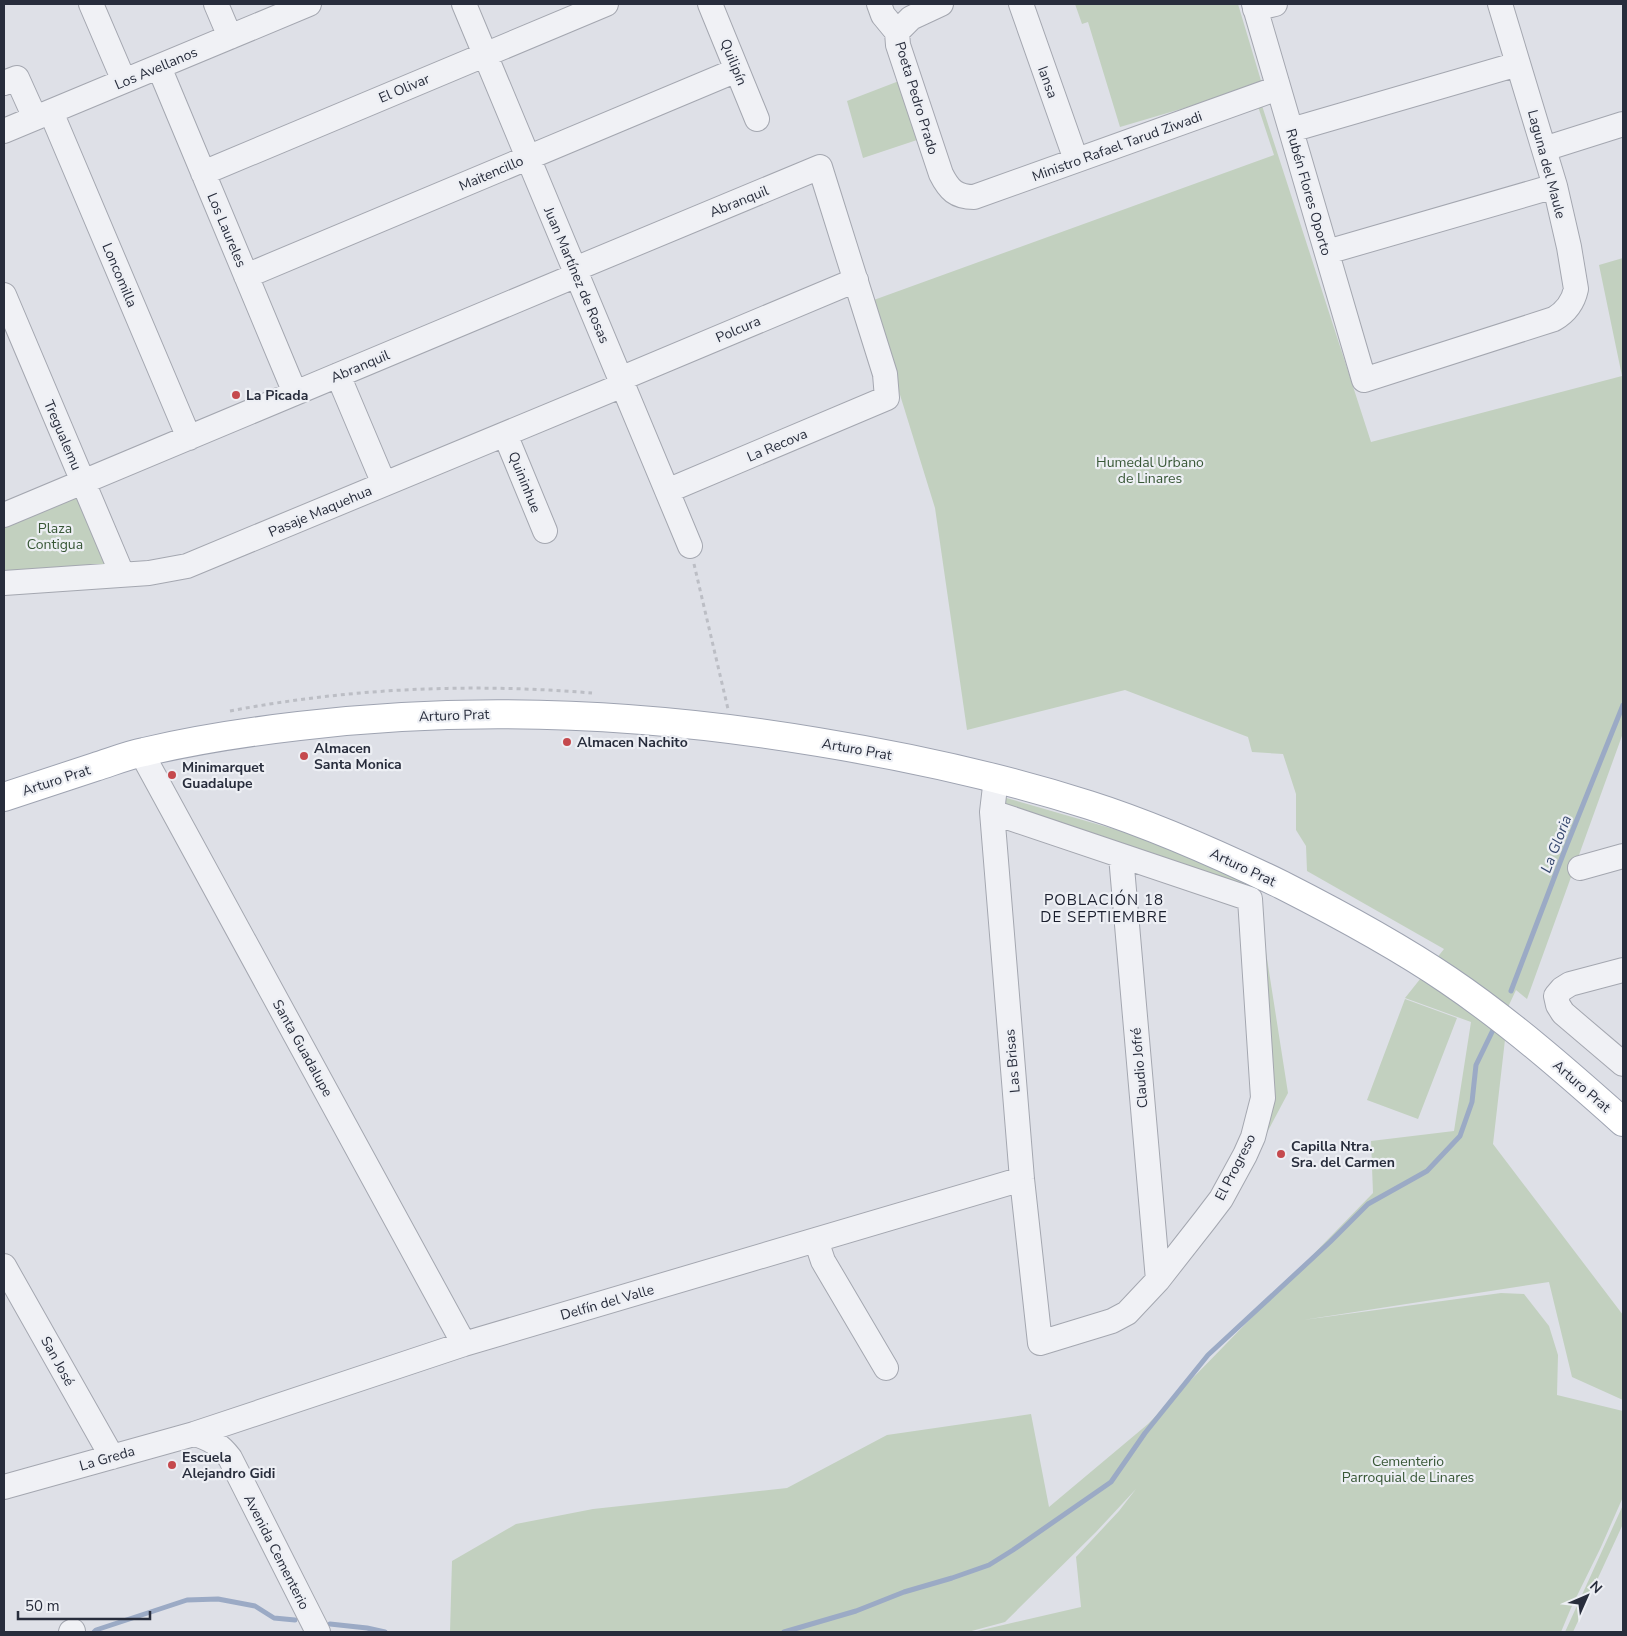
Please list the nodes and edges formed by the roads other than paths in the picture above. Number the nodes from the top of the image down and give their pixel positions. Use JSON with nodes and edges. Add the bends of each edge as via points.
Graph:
{"nodes":[{"id":1,"x":91,"y":4,"type":"edge"},
{"id":2,"x":216,"y":4,"type":"edge"},
{"id":3,"x":309,"y":4,"type":"edge"},
{"id":4,"x":464,"y":4,"type":"edge"},
{"id":5,"x":606,"y":4,"type":"edge"},
{"id":6,"x":710,"y":4,"type":"edge"},
{"id":7,"x":879,"y":4,"type":"edge"},
{"id":8,"x":940,"y":4,"type":"edge"},
{"id":9,"x":1020,"y":4,"type":"edge"},
{"id":10,"x":1500,"y":4,"type":"edge"},
{"id":11,"x":1262,"y":6,"type":"edge"},
{"id":12,"x":897,"y":32,"type":"junction"},
{"id":13,"x":230,"y":37,"type":"junction"},
{"id":14,"x":485,"y":54,"type":"junction"},
{"id":15,"x":1518,"y":64,"type":"junction"},
{"id":16,"x":159,"y":67,"type":"junction"},
{"id":17,"x":737,"y":70,"type":"junction"},
{"id":18,"x":124,"y":81,"type":"junction"},
{"id":19,"x":4,"y":83,"type":"edge"},
{"id":20,"x":1278,"y":88,"type":"junction"},
{"id":21,"x":43,"y":115,"type":"junction"},
{"id":22,"x":757,"y":119,"type":"dead end"},
{"id":23,"x":1623,"y":124,"type":"edge"},
{"id":24,"x":1291,"y":130,"type":"junction"},
{"id":25,"x":4,"y":131,"type":"edge"},
{"id":26,"x":1544,"y":149,"type":"junction"},
{"id":27,"x":528,"y":158,"type":"junction"},
{"id":28,"x":1076,"y":160,"type":"junction"},
{"id":29,"x":203,"y":173,"type":"junction"},
{"id":30,"x":1555,"y":186,"type":"junction"},
{"id":31,"x":955,"y":192,"type":"joint"},
{"id":32,"x":1327,"y":252,"type":"junction"},
{"id":33,"x":576,"y":272,"type":"junction"},
{"id":34,"x":246,"y":276,"type":"junction"},
{"id":35,"x":856,"y":280,"type":"junction"},
{"id":36,"x":4,"y":296,"type":"edge"},
{"id":37,"x":338,"y":375,"type":"junction"},
{"id":38,"x":1364,"y":380,"type":"joint"},
{"id":39,"x":622,"y":382,"type":"junction"},
{"id":40,"x":295,"y":394,"type":"junction"},
{"id":41,"x":505,"y":434,"type":"junction"},
{"id":42,"x":189,"y":438,"type":"junction"},
{"id":43,"x":83,"y":482,"type":"junction"},
{"id":44,"x":384,"y":484,"type":"junction"},
{"id":45,"x":667,"y":491,"type":"junction"},
{"id":46,"x":4,"y":515,"type":"edge"},
{"id":47,"x":545,"y":531,"type":"dead end"},
{"id":48,"x":690,"y":546,"type":"road end"},
{"id":49,"x":122,"y":574,"type":"junction"},
{"id":50,"x":4,"y":583,"type":"edge"},
{"id":51,"x":141,"y":752,"type":"junction"},
{"id":52,"x":996,"y":778,"type":"junction"},
{"id":53,"x":4,"y":797,"type":"edge"},
{"id":54,"x":992,"y":812,"type":"junction"},
{"id":55,"x":1121,"y":856,"type":"junction"},
{"id":56,"x":1623,"y":856,"type":"edge"},
{"id":57,"x":1580,"y":868,"type":"dead end"},
{"id":58,"x":1250,"y":899,"type":"joint"},
{"id":59,"x":1623,"y":970,"type":"edge"},
{"id":60,"x":1623,"y":1064,"type":"edge"},
{"id":61,"x":1623,"y":1122,"type":"edge"},
{"id":62,"x":1022,"y":1179,"type":"junction"},
{"id":63,"x":816,"y":1240,"type":"junction"},
{"id":64,"x":4,"y":1266,"type":"edge"},
{"id":65,"x":1158,"y":1280,"type":"junction"},
{"id":66,"x":1040,"y":1343,"type":"joint"},
{"id":67,"x":464,"y":1344,"type":"junction"},
{"id":68,"x":886,"y":1368,"type":"dead end"},
{"id":69,"x":194,"y":1434,"type":"junction"},
{"id":70,"x":112,"y":1457,"type":"junction"},
{"id":71,"x":9,"y":1488,"type":"edge"},
{"id":72,"x":318,"y":1632,"type":"edge"}],
"edges":[{"from":1,"to":18,"type":"street"},
{"from":2,"to":13,"type":"street"},
{"from":3,"to":13,"type":"street","name":"Los Avellanos"},
{"from":4,"to":14,"type":"street","name":"Juan Martínez de Rosas"},
{"from":5,"to":14,"type":"street","name":"El Olivar"},
{"from":6,"to":17,"type":"street","name":"Quilipín"},
{"from":7,"to":12,"type":"street","name":"Poeta Pedro Prado"},
{"from":8,"to":12,"type":"street","via":[[911,18]]},
{"from":9,"to":28,"type":"street","name":"Iansa"},
{"from":10,"to":15,"type":"street","name":"Laguna del Maule"},
{"from":11,"to":20,"type":"street","name":"Rubén Flores Oporto"},
{"from":12,"to":31,"type":"street","name":"Poeta Pedro Prado","via":[[898,45],[941,174],[947,187]]},
{"from":13,"to":16,"type":"street","name":"Los Avellanos"},
{"from":14,"to":27,"type":"street","name":"Juan Martínez de Rosas"},
{"from":14,"to":29,"type":"street","name":"El Olivar"},
{"from":15,"to":24,"type":"street"},
{"from":15,"to":26,"type":"street","name":"Laguna del Maule"},
{"from":16,"to":18,"type":"street","name":"Los Avellanos"},
{"from":16,"to":29,"type":"street","name":"Los Laureles"},
{"from":17,"to":22,"type":"street","name":"Quilipín"},
{"from":17,"to":27,"type":"street","name":"Maitencillo"},
{"from":18,"to":21,"type":"street","name":"Los Avellanos"},
{"from":19,"to":21,"type":"street","name":"Loncomilla","via":[[17,78]]},
{"from":20,"to":24,"type":"street","name":"Rubén Flores Oporto"},
{"from":20,"to":28,"type":"street","name":"Ministro Rafael Tarud Ziwadi"},
{"from":21,"to":25,"type":"street","name":"Los Avellanos"},
{"from":21,"to":42,"type":"street","name":"Loncomilla"},
{"from":23,"to":26,"type":"street"},
{"from":24,"to":32,"type":"street","name":"Rubén Flores Oporto"},
{"from":26,"to":30,"type":"street","name":"Laguna del Maule"},
{"from":27,"to":33,"type":"street","name":"Juan Martínez de Rosas"},
{"from":27,"to":34,"type":"street","name":"Maitencillo"},
{"from":28,"to":31,"type":"street","name":"Ministro Rafael Tarud Ziwadi","via":[[974,197],[964,197]]},
{"from":29,"to":34,"type":"street","name":"Los Laureles"},
{"from":30,"to":32,"type":"street"},
{"from":30,"to":38,"type":"street","name":"Laguna del Maule","via":[[1576,289],[1569,308],[1554,319]]},
{"from":32,"to":38,"type":"street","name":"Rubén Flores Oporto"},
{"from":33,"to":35,"type":"street","name":"Abranquil","via":[[820,167]]},
{"from":33,"to":37,"type":"street","name":"Abranquil"},
{"from":33,"to":39,"type":"street","name":"Juan Martínez de Rosas"},
{"from":34,"to":40,"type":"street","name":"Los Laureles"},
{"from":35,"to":39,"type":"street","name":"Polcura"},
{"from":35,"to":45,"type":"street","name":"La Recova","via":[[885,374],[888,398]]},
{"from":36,"to":43,"type":"street","name":"Tregualemu"},
{"from":37,"to":40,"type":"street","name":"Abranquil"},
{"from":37,"to":44,"type":"street"},
{"from":39,"to":41,"type":"street","name":"Pasaje Maquehua"},
{"from":39,"to":45,"type":"street","name":"Juan Martínez de Rosas"},
{"from":40,"to":42,"type":"street","name":"Abranquil"},
{"from":41,"to":44,"type":"street","name":"Pasaje Maquehua"},
{"from":41,"to":47,"type":"street","name":"Quininhue"},
{"from":42,"to":43,"type":"street","name":"Abranquil"},
{"from":43,"to":46,"type":"street","name":"Abranquil"},
{"from":43,"to":49,"type":"street","name":"Tregualemu"},
{"from":44,"to":49,"type":"street","name":"Pasaje Maquehua","via":[[187,566]]},
{"from":45,"to":48,"type":"street","name":"Juan Martínez de Rosas"},
{"from":49,"to":50,"type":"street","name":"Pasaje Maquehua"},
{"from":51,"to":52,"type":"main road","name":"Arturo Prat","via":[[332,722],[432,715],[534,714],[725,728],[886,753]]},
{"from":51,"to":53,"type":"main road","name":"Arturo Prat"},
{"from":51,"to":67,"type":"street","name":"Santa Guadalupe"},
{"from":52,"to":54,"type":"street","name":"Las Brisas"},
{"from":52,"to":61,"type":"main road","name":"Arturo Prat","via":[[1089,805],[1182,840],[1324,906],[1418,961],[1509,1024]]},
{"from":54,"to":55,"type":"street","name":"Arturo Prat"},
{"from":54,"to":62,"type":"street","name":"Las Brisas"},
{"from":55,"to":58,"type":"street","name":"Arturo Prat"},
{"from":55,"to":65,"type":"street","name":"Claudio Jofré"},
{"from":56,"to":57,"type":"street"},
{"from":58,"to":65,"type":"street","name":"El Progreso","via":[[1263,1098],[1259,1116],[1245,1155],[1221,1199]]},
{"from":59,"to":60,"type":"street","via":[[1570,984],[1556,996],[1563,1013]]},
{"from":62,"to":63,"type":"street","name":"Delfín del Valle"},
{"from":62,"to":66,"type":"street","name":"Las Brisas"},
{"from":63,"to":67,"type":"street","name":"Delfín del Valle"},
{"from":63,"to":68,"type":"street","via":[[823,1261]]},
{"from":64,"to":70,"type":"street","name":"San José"},
{"from":65,"to":66,"type":"street","name":"El Progreso","via":[[1127,1312],[1112,1321]]},
{"from":67,"to":69,"type":"street","name":"Delfín del Valle"},
{"from":69,"to":70,"type":"street","name":"La Greda"},
{"from":69,"to":72,"type":"street","name":"Avenida Cementerio","via":[[209,1438],[230,1458]]},
{"from":70,"to":71,"type":"street","name":"La Greda"}]}
